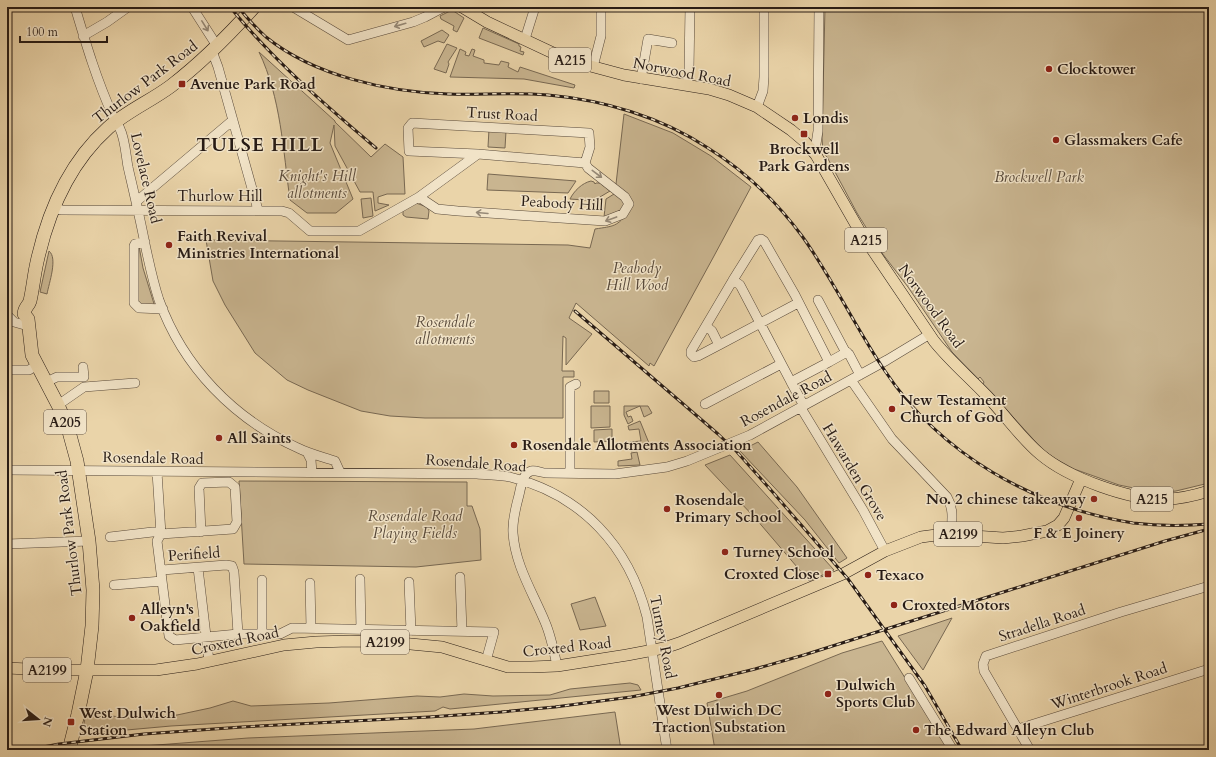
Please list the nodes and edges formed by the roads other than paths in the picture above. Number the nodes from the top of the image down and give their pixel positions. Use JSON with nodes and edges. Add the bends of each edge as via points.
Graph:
{"nodes":[{"id":1,"x":75,"y":7,"type":"edge"},
{"id":2,"x":128,"y":7,"type":"edge"},
{"id":3,"x":192,"y":7,"type":"edge"},
{"id":4,"x":254,"y":7,"type":"edge"},
{"id":5,"x":293,"y":7,"type":"edge"},
{"id":6,"x":444,"y":7,"type":"edge"},
{"id":7,"x":462,"y":7,"type":"edge"},
{"id":8,"x":536,"y":7,"type":"edge"},
{"id":9,"x":600,"y":7,"type":"edge"},
{"id":10,"x":690,"y":7,"type":"edge"},
{"id":11,"x":764,"y":7,"type":"edge"},
{"id":12,"x":819,"y":7,"type":"edge"},
{"id":13,"x":84,"y":36,"type":"junction"},
{"id":14,"x":525,"y":39,"type":"junction"},
{"id":15,"x":672,"y":43,"type":"dead end"},
{"id":16,"x":214,"y":49,"type":"junction"},
{"id":17,"x":593,"y":67,"type":"junction"},
{"id":18,"x":641,"y":79,"type":"junction"},
{"id":19,"x":687,"y":85,"type":"junction"},
{"id":20,"x":757,"y":107,"type":"junction"},
{"id":21,"x":233,"y":120,"type":"junction"},
{"id":22,"x":116,"y":122,"type":"junction"},
{"id":23,"x":812,"y":151,"type":"junction"},
{"id":24,"x":455,"y":153,"type":"junction"},
{"id":25,"x":478,"y":154,"type":"junction"},
{"id":26,"x":585,"y":163,"type":"junction"},
{"id":27,"x":461,"y":166,"type":"junction"},
{"id":28,"x":419,"y":197,"type":"junction"},
{"id":29,"x":138,"y":205,"type":"junction"},
{"id":30,"x":52,"y":208,"type":"junction"},
{"id":31,"x":258,"y":210,"type":"junction"},
{"id":32,"x":145,"y":242,"type":"junction"},
{"id":33,"x":733,"y":280,"type":"junction"},
{"id":34,"x":818,"y":300,"type":"dead end"},
{"id":35,"x":798,"y":303,"type":"junction"},
{"id":36,"x":163,"y":309,"type":"junction"},
{"id":37,"x":7,"y":315,"type":"edge"},
{"id":38,"x":28,"y":323,"type":"junction"},
{"id":39,"x":760,"y":323,"type":"junction"},
{"id":40,"x":706,"y":326,"type":"junction"},
{"id":41,"x":930,"y":334,"type":"junction"},
{"id":42,"x":719,"y":345,"type":"junction"},
{"id":43,"x":847,"y":352,"type":"junction"},
{"id":44,"x":829,"y":362,"type":"junction"},
{"id":45,"x":781,"y":364,"type":"junction"},
{"id":46,"x":37,"y":365,"type":"junction"},
{"id":47,"x":83,"y":367,"type":"dead end"},
{"id":48,"x":7,"y":370,"type":"edge"},
{"id":49,"x":860,"y":375,"type":"junction"},
{"id":50,"x":851,"y":380,"type":"junction"},
{"id":51,"x":46,"y":382,"type":"junction"},
{"id":52,"x":791,"y":382,"type":"junction"},
{"id":53,"x":135,"y":383,"type":"dead end"},
{"id":54,"x":576,"y":384,"type":"dead end"},
{"id":55,"x":705,"y":404,"type":"dead end"},
{"id":56,"x":58,"y":405,"type":"junction"},
{"id":57,"x":802,"y":407,"type":"junction"},
{"id":58,"x":307,"y":452,"type":"junction"},
{"id":59,"x":7,"y":470,"type":"edge"},
{"id":60,"x":78,"y":471,"type":"junction"},
{"id":61,"x":157,"y":472,"type":"junction"},
{"id":62,"x":340,"y":472,"type":"junction"},
{"id":63,"x":312,"y":473,"type":"junction"},
{"id":64,"x":570,"y":473,"type":"junction"},
{"id":65,"x":1081,"y":479,"type":"junction"},
{"id":66,"x":527,"y":482,"type":"junction"},
{"id":67,"x":1209,"y":491,"type":"edge"},
{"id":68,"x":201,"y":532,"type":"junction"},
{"id":69,"x":161,"y":533,"type":"junction"},
{"id":70,"x":951,"y":534,"type":"junction"},
{"id":71,"x":110,"y":537,"type":"dead end"},
{"id":72,"x":89,"y":541,"type":"junction"},
{"id":73,"x":7,"y":544,"type":"edge"},
{"id":74,"x":885,"y":551,"type":"junction"},
{"id":75,"x":198,"y":568,"type":"junction"},
{"id":76,"x":162,"y":570,"type":"junction"},
{"id":77,"x":460,"y":577,"type":"dead end"},
{"id":78,"x":360,"y":579,"type":"dead end"},
{"id":79,"x":262,"y":580,"type":"dead end"},
{"id":80,"x":162,"y":581,"type":"junction"},
{"id":81,"x":409,"y":582,"type":"dead end"},
{"id":82,"x":310,"y":584,"type":"dead end"},
{"id":83,"x":114,"y":585,"type":"dead end"},
{"id":84,"x":1209,"y":586,"type":"edge"},
{"id":85,"x":311,"y":628,"type":"junction"},
{"id":86,"x":361,"y":630,"type":"junction"},
{"id":87,"x":411,"y":631,"type":"junction"},
{"id":88,"x":462,"y":631,"type":"junction"},
{"id":89,"x":238,"y":634,"type":"junction"},
{"id":90,"x":262,"y":634,"type":"junction"},
{"id":91,"x":206,"y":637,"type":"junction"},
{"id":92,"x":653,"y":650,"type":"junction"},
{"id":93,"x":209,"y":661,"type":"junction"},
{"id":94,"x":486,"y":661,"type":"junction"},
{"id":95,"x":557,"y":666,"type":"junction"},
{"id":96,"x":7,"y":668,"type":"edge"},
{"id":97,"x":1209,"y":668,"type":"edge"},
{"id":98,"x":87,"y":670,"type":"junction"},
{"id":99,"x":909,"y":678,"type":"dead end"},
{"id":100,"x":1018,"y":730,"type":"junction"},
{"id":101,"x":69,"y":750,"type":"edge"},
{"id":102,"x":667,"y":750,"type":"edge"},
{"id":103,"x":953,"y":750,"type":"edge"},
{"id":104,"x":1030,"y":750,"type":"edge"}],
"edges":[{"from":1,"to":13,"type":"street","name":"Lovelace Road"},
{"from":2,"to":13,"type":"street"},
{"from":3,"to":16,"type":"street","one_way":true},
{"from":4,"to":16,"type":"highway","name":"Thurlow Park Road","number":"A205"},
{"from":6,"to":5,"type":"street","one_way":true,"via":[[413,22],[348,40]]},
{"from":7,"to":14,"type":"main road","name":"Norwood Road","number":"A215","via":[[487,22]]},
{"from":8,"to":14,"type":"street"},
{"from":9,"to":17,"type":"street","via":[[601,36]]},
{"from":10,"to":19,"type":"street"},
{"from":11,"to":20,"type":"street","via":[[764,77],[763,91]]},
{"from":12,"to":23,"type":"street","via":[[818,131]]},
{"from":13,"to":22,"type":"street","name":"Lovelace Road"},
{"from":14,"to":17,"type":"main road","name":"Norwood Road","number":"A215","via":[[557,56]]},
{"from":15,"to":18,"type":"street","via":[[648,39]]},
{"from":16,"to":21,"type":"street"},
{"from":16,"to":22,"type":"highway","name":"Thurlow Park Road","number":"A205","via":[[169,87]]},
{"from":17,"to":18,"type":"main road","name":"Norwood Road","number":"A215"},
{"from":18,"to":19,"type":"main road","name":"Norwood Road","number":"A215"},
{"from":19,"to":20,"type":"main road","name":"Norwood Road","number":"A215","via":[[729,95]]},
{"from":20,"to":23,"type":"main road","name":"Norwood Road","number":"A215","via":[[791,130]]},
{"from":21,"to":29,"type":"street"},
{"from":21,"to":31,"type":"street"},
{"from":22,"to":29,"type":"street","name":"Lovelace Road","via":[[120,129]]},
{"from":22,"to":30,"type":"highway","name":"Thurlow Park Road","number":"A205","via":[[84,154]]},
{"from":23,"to":41,"type":"main road","name":"Norwood Road","number":"A215","via":[[859,230]]},
{"from":24,"to":25,"type":"street"},
{"from":24,"to":26,"type":"street","name":"Trust Road","via":[[409,150],[408,128],[412,122],[589,133],[590,147]]},
{"from":24,"to":27,"type":"street"},
{"from":25,"to":26,"type":"street"},
{"from":25,"to":27,"type":"street"},
{"from":26,"to":28,"type":"street","name":"Peabody Hill","one_way":true,"via":[[625,197],[629,204],[623,214],[600,221],[447,210],[437,208]]},
{"from":27,"to":28,"type":"street"},
{"from":28,"to":31,"type":"street","name":"Thurlow Hill","via":[[359,231],[310,231],[289,213]]},
{"from":29,"to":30,"type":"street","name":"Thurlow Hill","via":[[62,210]]},
{"from":29,"to":31,"type":"street","name":"Thurlow Hill"},
{"from":29,"to":32,"type":"street","name":"Lovelace Road"},
{"from":30,"to":38,"type":"highway","name":"Thurlow Park Road","number":"A205","via":[[38,259],[29,303],[34,308]]},
{"from":32,"to":36,"type":"street","name":"Lovelace Road"},
{"from":32,"to":36,"type":"street","name":"Lovelace Road","via":[[134,244],[134,303],[139,308]]},
{"from":33,"to":35,"type":"street","via":[[757,240],[761,239]]},
{"from":33,"to":39,"type":"street","name":"Hawarden Grove","via":[[740,285]]},
{"from":33,"to":40,"type":"street"},
{"from":34,"to":43,"type":"street"},
{"from":35,"to":39,"type":"street"},
{"from":35,"to":44,"type":"street"},
{"from":36,"to":58,"type":"street","name":"Lovelace Road","via":[[187,354],[216,392],[259,427]]},
{"from":37,"to":38,"type":"street","via":[[14,322]]},
{"from":38,"to":46,"type":"highway","name":"Thurlow Park Road","number":"A205","via":[[30,348]]},
{"from":39,"to":42,"type":"street"},
{"from":39,"to":45,"type":"street","name":"Hawarden Grove"},
{"from":40,"to":42,"type":"street","via":[[712,331]]},
{"from":40,"to":42,"type":"street","via":[[691,351],[692,355],[696,357]]},
{"from":41,"to":49,"type":"street","name":"Rosendale Road"},
{"from":41,"to":65,"type":"main road","name":"Norwood Road","number":"A215","via":[[947,357],[986,395],[1032,447],[1071,475]]},
{"from":43,"to":44,"type":"street"},
{"from":43,"to":49,"type":"street"},
{"from":44,"to":52,"type":"street"},
{"from":45,"to":52,"type":"street","name":"Hawarden Grove"},
{"from":45,"to":55,"type":"street"},
{"from":46,"to":48,"type":"street","via":[[29,370]]},
{"from":46,"to":51,"type":"highway","name":"Thurlow Park Road","number":"A205"},
{"from":47,"to":51,"type":"street","via":[[84,377],[58,377]]},
{"from":49,"to":50,"type":"street","name":"Rosendale Road"},
{"from":50,"to":57,"type":"street","name":"Rosendale Road"},
{"from":50,"to":70,"type":"street","via":[[892,439],[947,497],[952,512]]},
{"from":51,"to":56,"type":"highway","name":"Thurlow Park Road","number":"A205"},
{"from":52,"to":57,"type":"street","name":"Hawarden Grove"},
{"from":53,"to":56,"type":"street","via":[[84,387]]},
{"from":54,"to":64,"type":"street","via":[[570,388]]},
{"from":56,"to":60,"type":"highway","name":"Thurlow Park Road","number":"A205","via":[[68,428]]},
{"from":57,"to":64,"type":"street","name":"Rosendale Road","via":[[750,435],[674,465],[615,474]]},
{"from":57,"to":74,"type":"street","name":"Hawarden Grove"},
{"from":58,"to":62,"type":"street","name":"Lovelace Road","via":[[335,461]]},
{"from":58,"to":63,"type":"street","via":[[311,460]]},
{"from":59,"to":60,"type":"street","name":"Rosendale Road"},
{"from":60,"to":61,"type":"street","name":"Rosendale Road"},
{"from":60,"to":72,"type":"highway","name":"Thurlow Park Road","number":"A205"},
{"from":61,"to":63,"type":"street","name":"Rosendale Road"},
{"from":61,"to":69,"type":"street"},
{"from":62,"to":63,"type":"street","name":"Rosendale Road"},
{"from":62,"to":66,"type":"street","name":"Rosendale Road","via":[[477,474]]},
{"from":64,"to":66,"type":"street","name":"Rosendale Road","via":[[540,472]]},
{"from":65,"to":67,"type":"main road","name":"Norwood Road","number":"A215","via":[[1154,499],[1173,499]]},
{"from":65,"to":70,"type":"main road","name":"Croxted Road","number":"A2199","via":[[1064,518],[1047,531],[1003,538]]},
{"from":66,"to":92,"type":"street","name":"Turney Road","via":[[568,501],[611,540],[621,554],[638,589],[647,617]]},
{"from":66,"to":95,"type":"street","via":[[514,518],[515,550],[521,570],[550,635]]},
{"from":68,"to":68,"type":"street","via":[[199,488],[202,483],[229,482],[235,488],[237,522],[233,529]]},
{"from":68,"to":69,"type":"street"},
{"from":69,"to":71,"type":"street"},
{"from":69,"to":76,"type":"street","via":[[157,541]]},
{"from":70,"to":74,"type":"main road","name":"Croxted Road","number":"A2199","via":[[927,536]]},
{"from":72,"to":73,"type":"street"},
{"from":72,"to":98,"type":"highway","name":"Thurlow Park Road","number":"A205","via":[[93,606]]},
{"from":74,"to":92,"type":"main road","name":"Croxted Road","number":"A2199","via":[[843,574],[678,643]]},
{"from":75,"to":76,"type":"street","name":"Perifield"},
{"from":75,"to":89,"type":"street","name":"Perifield","via":[[232,566]]},
{"from":75,"to":91,"type":"street"},
{"from":76,"to":80,"type":"street"},
{"from":77,"to":88,"type":"street"},
{"from":78,"to":86,"type":"street"},
{"from":79,"to":90,"type":"street"},
{"from":80,"to":83,"type":"street"},
{"from":80,"to":91,"type":"street","via":[[169,636],[175,640]]},
{"from":81,"to":87,"type":"street"},
{"from":82,"to":85,"type":"street"},
{"from":84,"to":100,"type":"street","name":"Stradella Road","via":[[986,656],[984,671]]},
{"from":85,"to":86,"type":"street"},
{"from":85,"to":90,"type":"street","via":[[292,628],[280,634]]},
{"from":86,"to":87,"type":"street"},
{"from":87,"to":88,"type":"street"},
{"from":88,"to":94,"type":"street","via":[[497,632]]},
{"from":89,"to":90,"type":"street"},
{"from":89,"to":91,"type":"street"},
{"from":91,"to":93,"type":"street"},
{"from":92,"to":95,"type":"main road","name":"Croxted Road","number":"A2199"},
{"from":92,"to":102,"type":"street","name":"Turney Road"},
{"from":93,"to":94,"type":"main road","name":"Croxted Road","number":"A2199","via":[[284,645],[350,641],[442,647]]},
{"from":93,"to":98,"type":"main road","name":"Croxted Road","number":"A2199","via":[[156,670]]},
{"from":94,"to":95,"type":"main road","name":"Croxted Road","number":"A2199","via":[[508,667]]},
{"from":96,"to":98,"type":"main road","name":"Croxted Road","number":"A2199"},
{"from":97,"to":100,"type":"street","name":"Winterbrook Road"},
{"from":98,"to":101,"type":"highway","name":"Thurlow Park Road","number":"A205"},
{"from":99,"to":103,"type":"street"},
{"from":100,"to":104,"type":"street","name":"Stradella Road"}]}
